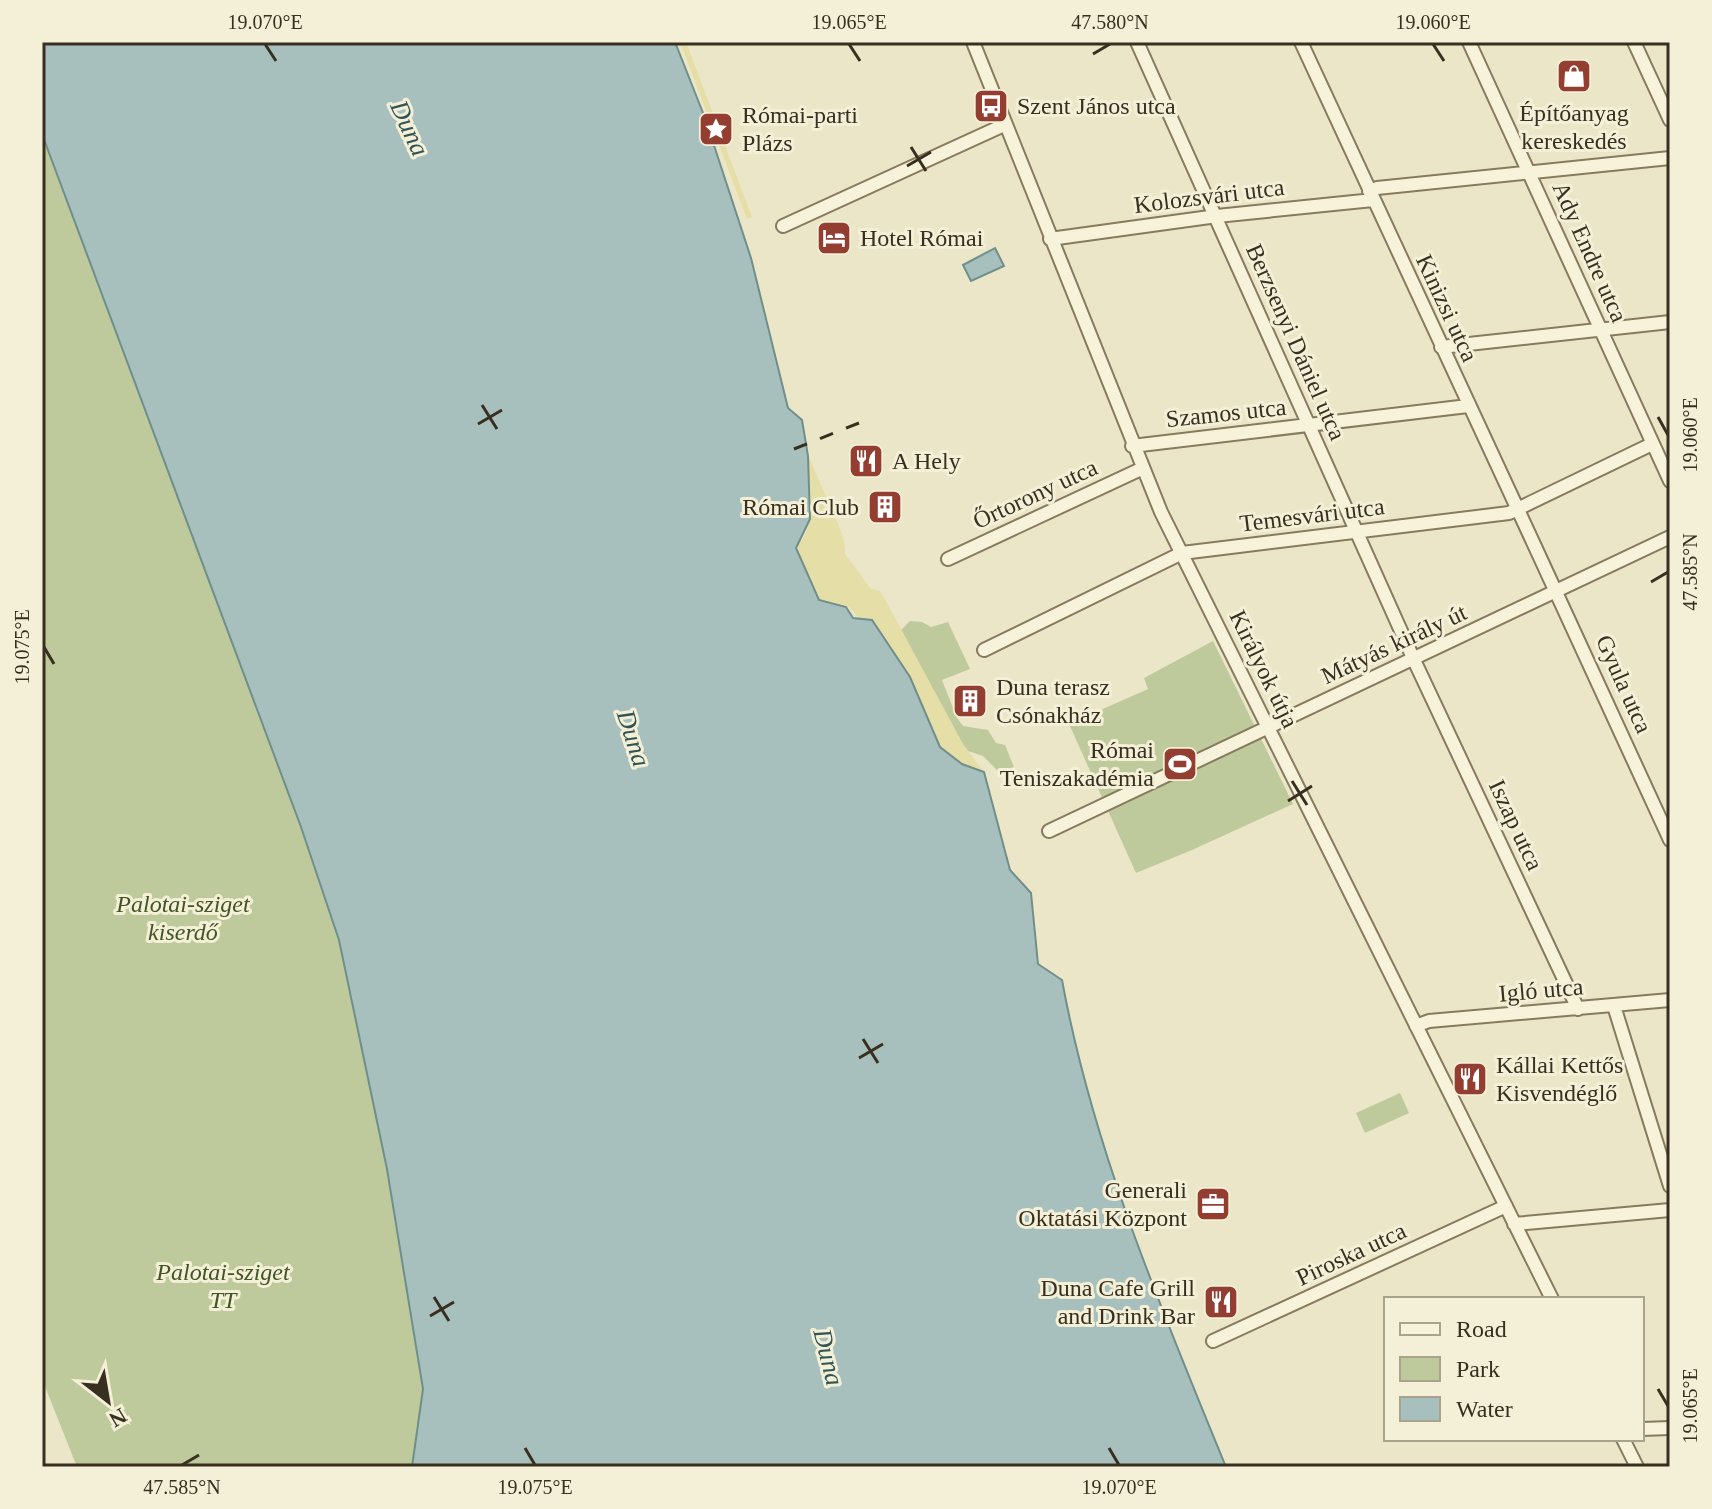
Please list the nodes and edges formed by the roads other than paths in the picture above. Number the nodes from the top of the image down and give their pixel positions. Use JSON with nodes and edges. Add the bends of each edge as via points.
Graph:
{"nodes":[{"id":1,"x":973,"y":42,"type":"edge"},
{"id":2,"x":1137,"y":42,"type":"edge"},
{"id":3,"x":1301,"y":42,"type":"edge"},
{"id":4,"x":1469,"y":42,"type":"edge"},
{"id":5,"x":1634,"y":42,"type":"edge"},
{"id":6,"x":1665,"y":98,"type":"edge"},
{"id":7,"x":1670,"y":120,"type":"edge"},
{"id":8,"x":1004,"y":125,"type":"junction"},
{"id":9,"x":1670,"y":158,"type":"edge"},
{"id":10,"x":1530,"y":173,"type":"junction"},
{"id":11,"x":1371,"y":196,"type":"junction"},
{"id":12,"x":1217,"y":216,"type":"junction"},
{"id":13,"x":783,"y":226,"type":"dead end"},
{"id":14,"x":1050,"y":239,"type":"junction"},
{"id":15,"x":1670,"y":322,"type":"edge"},
{"id":16,"x":1601,"y":330,"type":"junction"},
{"id":17,"x":1441,"y":347,"type":"junction"},
{"id":18,"x":1468,"y":406,"type":"junction"},
{"id":19,"x":1309,"y":426,"type":"junction"},
{"id":20,"x":1652,"y":444,"type":"junction"},
{"id":21,"x":1132,"y":446,"type":"junction"},
{"id":22,"x":1141,"y":469,"type":"junction"},
{"id":23,"x":1670,"y":481,"type":"edge"},
{"id":24,"x":1517,"y":509,"type":"junction"},
{"id":25,"x":1357,"y":531,"type":"junction"},
{"id":26,"x":1670,"y":537,"type":"edge"},
{"id":27,"x":1182,"y":553,"type":"junction"},
{"id":28,"x":948,"y":559,"type":"dead end"},
{"id":29,"x":1557,"y":590,"type":"junction"},
{"id":30,"x":984,"y":650,"type":"dead end"},
{"id":31,"x":1414,"y":660,"type":"junction"},
{"id":32,"x":1268,"y":727,"type":"junction"},
{"id":33,"x":1049,"y":831,"type":"dead end"},
{"id":34,"x":1670,"y":840,"type":"edge"},
{"id":35,"x":1670,"y":1000,"type":"edge"},
{"id":36,"x":1614,"y":1006,"type":"junction"},
{"id":37,"x":1578,"y":1009,"type":"junction"},
{"id":38,"x":1416,"y":1026,"type":"junction"},
{"id":39,"x":1670,"y":1186,"type":"edge"},
{"id":40,"x":1506,"y":1206,"type":"junction"},
{"id":41,"x":1670,"y":1210,"type":"edge"},
{"id":42,"x":1514,"y":1224,"type":"junction"},
{"id":43,"x":1551,"y":1297,"type":"edge"},
{"id":44,"x":1213,"y":1341,"type":"dead end"},
{"id":45,"x":1670,"y":1428,"type":"edge"},
{"id":46,"x":1644,"y":1429,"type":"edge"},
{"id":47,"x":1624,"y":1441,"type":"edge"},
{"id":48,"x":1637,"y":1467,"type":"edge"}],
"edges":[{"from":1,"to":8,"type":"street","name":"Királyok útja"},
{"from":2,"to":12,"type":"street","name":"Berzsenyi Dániel utca"},
{"from":3,"to":11,"type":"street","name":"Kinizsi utca"},
{"from":4,"to":10,"type":"street","name":"Ady Endre utca"},
{"from":5,"to":6,"type":"street"},
{"from":6,"to":7,"type":"street"},
{"from":8,"to":13,"type":"street"},
{"from":8,"to":14,"type":"street","name":"Királyok útja"},
{"from":9,"to":10,"type":"street","name":"Kolozsvári utca"},
{"from":10,"to":11,"type":"street","name":"Kolozsvári utca","via":[[1377,188]]},
{"from":10,"to":16,"type":"street","name":"Ady Endre utca"},
{"from":11,"to":12,"type":"street","name":"Kolozsvári utca"},
{"from":11,"to":17,"type":"street","name":"Kinizsi utca"},
{"from":12,"to":14,"type":"street","name":"Kolozsvári utca"},
{"from":12,"to":19,"type":"street","name":"Berzsenyi Dániel utca"},
{"from":14,"to":21,"type":"street","name":"Királyok útja"},
{"from":15,"to":16,"type":"street"},
{"from":16,"to":17,"type":"street"},
{"from":16,"to":20,"type":"street","name":"Ady Endre utca"},
{"from":17,"to":18,"type":"street","name":"Kinizsi utca"},
{"from":18,"to":19,"type":"street","name":"Szamos utca"},
{"from":18,"to":24,"type":"street","name":"Kinizsi utca"},
{"from":19,"to":21,"type":"street","name":"Szamos utca"},
{"from":19,"to":25,"type":"street","name":"Berzsenyi Dániel utca"},
{"from":20,"to":23,"type":"street","name":"Ady Endre utca"},
{"from":20,"to":24,"type":"street","name":"Temesvári utca"},
{"from":21,"to":22,"type":"street","name":"Királyok útja"},
{"from":22,"to":27,"type":"street","name":"Királyok útja"},
{"from":22,"to":28,"type":"street","name":"Őrtorony utca"},
{"from":24,"to":25,"type":"street","name":"Temesvári utca"},
{"from":24,"to":29,"type":"street","name":"Kinizsi utca"},
{"from":25,"to":27,"type":"street","name":"Temesvári utca"},
{"from":25,"to":31,"type":"street","name":"Berzsenyi Dániel utca"},
{"from":26,"to":29,"type":"street","name":"Mátyás király út"},
{"from":27,"to":30,"type":"street","name":"Temesvári utca"},
{"from":27,"to":32,"type":"street","name":"Királyok útja"},
{"from":29,"to":31,"type":"street","name":"Mátyás király út"},
{"from":29,"to":34,"type":"street","name":"Gyula utca"},
{"from":31,"to":32,"type":"street","name":"Mátyás király út"},
{"from":31,"to":37,"type":"street","name":"Iszap utca"},
{"from":32,"to":33,"type":"street","name":"Mátyás király út"},
{"from":32,"to":38,"type":"street","name":"Királyok útja"},
{"from":35,"to":36,"type":"street","name":"Igló utca"},
{"from":36,"to":37,"type":"street","name":"Igló utca"},
{"from":36,"to":39,"type":"street"},
{"from":37,"to":38,"type":"street","name":"Igló utca"},
{"from":38,"to":40,"type":"street","name":"Királyok útja"},
{"from":40,"to":42,"type":"street","name":"Királyok útja"},
{"from":40,"to":44,"type":"street","name":"Piroska utca"},
{"from":41,"to":42,"type":"street"},
{"from":42,"to":43,"type":"street","name":"Királyok útja"},
{"from":45,"to":46,"type":"street"},
{"from":47,"to":48,"type":"street"}]}
